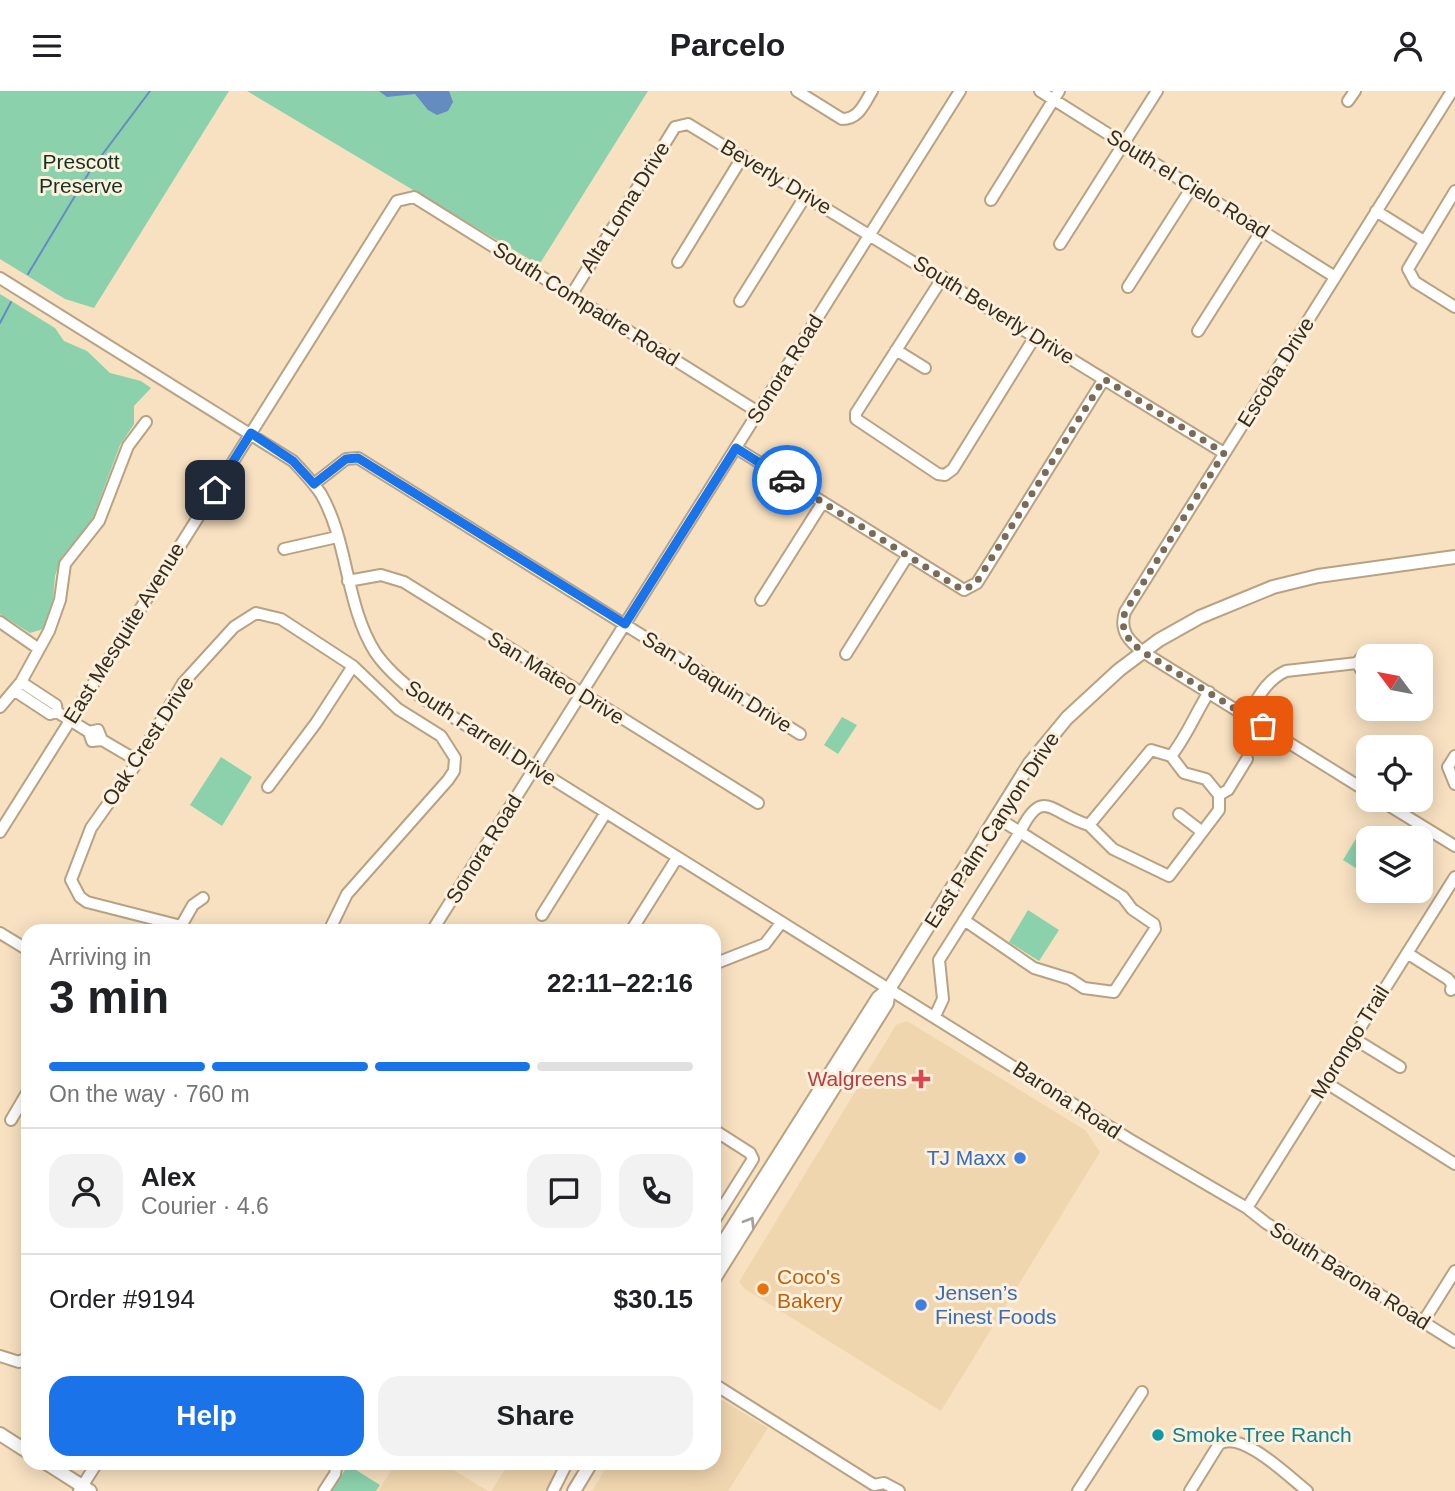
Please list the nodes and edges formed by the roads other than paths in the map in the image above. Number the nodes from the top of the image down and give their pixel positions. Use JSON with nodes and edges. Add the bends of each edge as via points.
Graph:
{"nodes":[{"id":1,"x":797,"y":91,"type":"edge"},
{"id":2,"x":872,"y":91,"type":"edge"},
{"id":3,"x":960,"y":91,"type":"edge"},
{"id":4,"x":1040,"y":91,"type":"edge"},
{"id":5,"x":1157,"y":91,"type":"edge"},
{"id":6,"x":1355,"y":91,"type":"edge"},
{"id":7,"x":1452,"y":91,"type":"edge"},
{"id":8,"x":1056,"y":95,"type":"edge"},
{"id":9,"x":1348,"y":101,"type":"dead end"},
{"id":10,"x":681,"y":123,"type":"joint"},
{"id":11,"x":1124,"y":144,"type":"junction"},
{"id":12,"x":743,"y":156,"type":"junction"},
{"id":13,"x":1192,"y":187,"type":"junction"},
{"id":14,"x":1455,"y":191,"type":"edge"},
{"id":15,"x":806,"y":195,"type":"junction"},
{"id":16,"x":414,"y":197,"type":"joint"},
{"id":17,"x":991,"y":200,"type":"dead end"},
{"id":18,"x":1376,"y":211,"type":"junction"},
{"id":19,"x":1262,"y":230,"type":"junction"},
{"id":20,"x":871,"y":234,"type":"junction"},
{"id":21,"x":1424,"y":241,"type":"junction"},
{"id":22,"x":1060,"y":244,"type":"dead end"},
{"id":23,"x":678,"y":262,"type":"dead end"},
{"id":24,"x":1335,"y":277,"type":"junction"},
{"id":25,"x":943,"y":278,"type":"junction"},
{"id":26,"x":3,"y":280,"type":"edge"},
{"id":27,"x":1128,"y":286,"type":"dead end"},
{"id":28,"x":572,"y":294,"type":"junction"},
{"id":29,"x":740,"y":301,"type":"dead end"},
{"id":30,"x":1455,"y":307,"type":"edge"},
{"id":31,"x":1198,"y":331,"type":"dead end"},
{"id":32,"x":1036,"y":335,"type":"junction"},
{"id":33,"x":896,"y":350,"type":"junction"},
{"id":34,"x":925,"y":368,"type":"dead end"},
{"id":35,"x":1104,"y":379,"type":"junction"},
{"id":36,"x":758,"y":412,"type":"junction"},
{"id":37,"x":146,"y":422,"type":"dead end"},
{"id":38,"x":251,"y":433,"type":"junction"},
{"id":39,"x":736,"y":448,"type":"junction"},
{"id":40,"x":1224,"y":453,"type":"junction"},
{"id":41,"x":314,"y":484,"type":"junction"},
{"id":42,"x":823,"y":502,"type":"junction"},
{"id":43,"x":337,"y":537,"type":"junction"},
{"id":44,"x":284,"y":549,"type":"dead end"},
{"id":45,"x":908,"y":555,"type":"junction"},
{"id":46,"x":1455,"y":557,"type":"edge"},
{"id":47,"x":348,"y":581,"type":"junction"},
{"id":48,"x":761,"y":600,"type":"dead end"},
{"id":49,"x":0,"y":622,"type":"edge"},
{"id":50,"x":625,"y":624,"type":"junction"},
{"id":51,"x":39,"y":649,"type":"junction"},
{"id":52,"x":1143,"y":652,"type":"junction"},
{"id":53,"x":846,"y":654,"type":"dead end"},
{"id":54,"x":1356,"y":663,"type":"edge"},
{"id":55,"x":353,"y":666,"type":"junction"},
{"id":56,"x":18,"y":687,"type":"junction"},
{"id":57,"x":1209,"y":692,"type":"junction"},
{"id":58,"x":581,"y":694,"type":"junction"},
{"id":59,"x":0,"y":707,"type":"edge"},
{"id":60,"x":1247,"y":716,"type":"junction"},
{"id":61,"x":70,"y":719,"type":"junction"},
{"id":62,"x":800,"y":734,"type":"dead end"},
{"id":63,"x":1171,"y":756,"type":"junction"},
{"id":64,"x":1455,"y":756,"type":"edge"},
{"id":65,"x":1247,"y":759,"type":"dead end"},
{"id":66,"x":138,"y":761,"type":"junction"},
{"id":67,"x":535,"y":769,"type":"junction"},
{"id":68,"x":1356,"y":784,"type":"edge"},
{"id":69,"x":1455,"y":784,"type":"edge"},
{"id":70,"x":268,"y":787,"type":"dead end"},
{"id":71,"x":1219,"y":795,"type":"junction"},
{"id":72,"x":758,"y":803,"type":"dead end"},
{"id":73,"x":1400,"y":812,"type":"edge"},
{"id":74,"x":606,"y":814,"type":"junction"},
{"id":75,"x":1179,"y":814,"type":"dead end"},
{"id":76,"x":996,"y":817,"type":"junction"},
{"id":77,"x":1089,"y":825,"type":"junction"},
{"id":78,"x":1201,"y":831,"type":"junction"},
{"id":79,"x":0,"y":832,"type":"edge"},
{"id":80,"x":1020,"y":832,"type":"junction"},
{"id":81,"x":1455,"y":846,"type":"edge"},
{"id":82,"x":677,"y":858,"type":"junction"},
{"id":83,"x":1455,"y":877,"type":"edge"},
{"id":84,"x":203,"y":898,"type":"dead end"},
{"id":85,"x":542,"y":915,"type":"dead end"},
{"id":86,"x":964,"y":920,"type":"junction"},
{"id":87,"x":781,"y":923,"type":"junction"},
{"id":88,"x":166,"y":924,"type":"edge"},
{"id":89,"x":186,"y":924,"type":"edge"},
{"id":90,"x":332,"y":924,"type":"edge"},
{"id":91,"x":436,"y":924,"type":"edge"},
{"id":92,"x":635,"y":924,"type":"edge"},
{"id":93,"x":0,"y":933,"type":"edge"},
{"id":94,"x":21,"y":946,"type":"edge"},
{"id":95,"x":1407,"y":953,"type":"junction"},
{"id":96,"x":721,"y":961,"type":"edge"},
{"id":97,"x":889,"y":989,"type":"junction"},
{"id":98,"x":1451,"y":990,"type":"dead end"},
{"id":99,"x":934,"y":1016,"type":"junction"},
{"id":100,"x":1353,"y":1038,"type":"junction"},
{"id":101,"x":1401,"y":1067,"type":"dead end"},
{"id":102,"x":1325,"y":1082,"type":"junction"},
{"id":103,"x":21,"y":1102,"type":"edge"},
{"id":104,"x":10,"y":1120,"type":"dead end"},
{"id":105,"x":721,"y":1135,"type":"edge"},
{"id":106,"x":1455,"y":1164,"type":"edge"},
{"id":107,"x":1247,"y":1208,"type":"junction"},
{"id":108,"x":721,"y":1210,"type":"edge"},
{"id":109,"x":721,"y":1246,"type":"edge"},
{"id":110,"x":721,"y":1268,"type":"edge"},
{"id":111,"x":1455,"y":1271,"type":"edge"},
{"id":112,"x":1423,"y":1322,"type":"junction"},
{"id":113,"x":1455,"y":1342,"type":"edge"},
{"id":114,"x":0,"y":1356,"type":"edge"},
{"id":115,"x":21,"y":1359,"type":"edge"},
{"id":116,"x":721,"y":1389,"type":"edge"},
{"id":117,"x":1142,"y":1392,"type":"dead end"},
{"id":118,"x":0,"y":1434,"type":"edge"},
{"id":119,"x":21,"y":1448,"type":"edge"},
{"id":120,"x":56,"y":1470,"type":"edge"},
{"id":121,"x":94,"y":1470,"type":"edge"},
{"id":122,"x":336,"y":1470,"type":"edge"},
{"id":123,"x":564,"y":1470,"type":"edge"},
{"id":124,"x":588,"y":1470,"type":"edge"},
{"id":125,"x":875,"y":1488,"type":"edge"},
{"id":126,"x":84,"y":1489,"type":"edge"},
{"id":127,"x":324,"y":1491,"type":"edge"},
{"id":128,"x":553,"y":1491,"type":"edge"},
{"id":129,"x":574,"y":1491,"type":"edge"},
{"id":130,"x":899,"y":1491,"type":"edge"},
{"id":131,"x":1078,"y":1491,"type":"edge"},
{"id":132,"x":1190,"y":1491,"type":"edge"},
{"id":133,"x":1307,"y":1491,"type":"edge"}],
"edges":[{"from":1,"to":2,"type":"street","via":[[842,119],[851,119]]},
{"from":3,"to":20,"type":"street","name":"Sonora Road"},
{"from":4,"to":8,"type":"street","name":"South el Cielo Road"},
{"from":5,"to":11,"type":"street"},
{"from":6,"to":9,"type":"street"},
{"from":7,"to":18,"type":"street","name":"Escoba Drive"},
{"from":8,"to":11,"type":"street","name":"South el Cielo Road"},
{"from":8,"to":17,"type":"street"},
{"from":10,"to":12,"type":"street","name":"Beverly Drive"},
{"from":10,"to":28,"type":"street","name":"Alta Loma Drive"},
{"from":11,"to":13,"type":"street","name":"South el Cielo Road"},
{"from":11,"to":22,"type":"street"},
{"from":12,"to":15,"type":"street","name":"Beverly Drive"},
{"from":12,"to":23,"type":"street"},
{"from":13,"to":19,"type":"street","name":"South el Cielo Road"},
{"from":13,"to":27,"type":"street"},
{"from":14,"to":21,"type":"street"},
{"from":15,"to":20,"type":"street","name":"Beverly Drive"},
{"from":15,"to":29,"type":"street"},
{"from":16,"to":28,"type":"street","name":"South Compadre Road"},
{"from":16,"to":38,"type":"street","name":"East Mesquite Avenue","via":[[397,201]]},
{"from":18,"to":21,"type":"street"},
{"from":18,"to":24,"type":"street","name":"Escoba Drive"},
{"from":19,"to":24,"type":"street","name":"South el Cielo Road"},
{"from":19,"to":31,"type":"street"},
{"from":20,"to":25,"type":"street","name":"South Beverly Drive"},
{"from":20,"to":36,"type":"street","name":"Sonora Road"},
{"from":21,"to":30,"type":"street","via":[[1408,273]]},
{"from":24,"to":40,"type":"street","name":"Escoba Drive"},
{"from":25,"to":32,"type":"street","name":"South Beverly Drive"},
{"from":25,"to":33,"type":"street"},
{"from":26,"to":38,"type":"street","name":"South Farrell Drive"},
{"from":28,"to":36,"type":"street","name":"South Compadre Road"},
{"from":32,"to":33,"type":"street","via":[[945,475],[856,419]]},
{"from":32,"to":35,"type":"street","name":"South Beverly Drive"},
{"from":33,"to":34,"type":"street"},
{"from":35,"to":40,"type":"street","name":"South Beverly Drive"},
{"from":35,"to":45,"type":"street","via":[[976,583],[964,590]]},
{"from":36,"to":39,"type":"street","name":"Sonora Road"},
{"from":37,"to":51,"type":"street","via":[[128,446],[99,521],[65,565],[60,600]]},
{"from":38,"to":41,"type":"street","name":"South Farrell Drive","via":[[293,461]]},
{"from":38,"to":61,"type":"street","name":"East Mesquite Avenue"},
{"from":39,"to":42,"type":"street"},
{"from":39,"to":50,"type":"street","name":"Sonora Road"},
{"from":40,"to":52,"type":"street","name":"Escoba Drive","via":[[1125,612],[1124,629],[1131,643]]},
{"from":41,"to":43,"type":"street","name":"South Farrell Drive"},
{"from":41,"to":50,"type":"street","name":"San Joaquin Drive","via":[[346,459],[358,458]]},
{"from":42,"to":45,"type":"street"},
{"from":42,"to":48,"type":"street"},
{"from":43,"to":44,"type":"street"},
{"from":43,"to":47,"type":"street","name":"South Farrell Drive"},
{"from":45,"to":53,"type":"street"},
{"from":46,"to":52,"type":"main road","name":"East Palm Canyon Drive","via":[[1318,576],[1273,587],[1200,617]]},
{"from":47,"to":58,"type":"street","name":"San Mateo Drive","via":[[395,577]]},
{"from":47,"to":67,"type":"street","name":"South Farrell Drive","via":[[368,640],[393,674],[421,697]]},
{"from":49,"to":51,"type":"street"},
{"from":50,"to":58,"type":"street","name":"Sonora Road"},
{"from":50,"to":62,"type":"street","name":"San Joaquin Drive"},
{"from":51,"to":56,"type":"street"},
{"from":52,"to":57,"type":"street"},
{"from":52,"to":76,"type":"main road","name":"East Palm Canyon Drive","via":[[1067,718],[1038,752]]},
{"from":54,"to":60,"type":"street","via":[[1277,675]]},
{"from":55,"to":66,"type":"street","name":"Oak Crest Drive","via":[[281,619],[256,613],[234,627],[183,683]]},
{"from":55,"to":70,"type":"street"},
{"from":55,"to":90,"type":"street","via":[[398,709],[441,736],[455,758],[454,771],[347,894]]},
{"from":56,"to":59,"type":"street"},
{"from":56,"to":61,"type":"street","via":[[50,714],[57,712]]},
{"from":57,"to":60,"type":"street"},
{"from":57,"to":63,"type":"street","via":[[1191,720],[1188,735]]},
{"from":58,"to":67,"type":"street","name":"Sonora Road"},
{"from":58,"to":72,"type":"street","name":"San Mateo Drive"},
{"from":60,"to":68,"type":"street"},
{"from":61,"to":66,"type":"street","via":[[89,731],[98,730],[102,740]]},
{"from":61,"to":79,"type":"street","name":"East Mesquite Avenue"},
{"from":63,"to":71,"type":"street","via":[[1184,773],[1206,779]]},
{"from":63,"to":77,"type":"street","via":[[1151,750]]},
{"from":64,"to":69,"type":"street","via":[[1448,767]]},
{"from":65,"to":71,"type":"street","via":[[1228,790]]},
{"from":66,"to":88,"type":"street","name":"Oak Crest Drive","via":[[91,828],[71,880],[87,902]]},
{"from":67,"to":74,"type":"street","name":"South Farrell Drive"},
{"from":67,"to":91,"type":"street","name":"Sonora Road"},
{"from":71,"to":78,"type":"street","via":[[1219,810]]},
{"from":73,"to":81,"type":"street"},
{"from":74,"to":82,"type":"street","name":"South Farrell Drive"},
{"from":74,"to":85,"type":"street"},
{"from":75,"to":78,"type":"street"},
{"from":76,"to":80,"type":"street"},
{"from":76,"to":97,"type":"main road","name":"East Palm Canyon Drive"},
{"from":77,"to":78,"type":"street","via":[[1113,849],[1169,876]]},
{"from":77,"to":80,"type":"street","via":[[1045,805],[1029,812]]},
{"from":80,"to":86,"type":"street"},
{"from":80,"to":86,"type":"street","via":[[1123,897],[1154,924],[1119,988],[1109,993],[1084,988],[1034,968]]},
{"from":82,"to":87,"type":"street","name":"South Farrell Drive"},
{"from":82,"to":92,"type":"street"},
{"from":83,"to":95,"type":"street","name":"Morongo Trail"},
{"from":84,"to":89,"type":"street","via":[[193,905]]},
{"from":86,"to":99,"type":"street","via":[[939,960],[943,999]]},
{"from":87,"to":96,"type":"street","via":[[765,944]]},
{"from":87,"to":97,"type":"street","name":"South Farrell Drive"},
{"from":93,"to":94,"type":"street"},
{"from":95,"to":98,"type":"street","via":[[1448,979]]},
{"from":95,"to":100,"type":"street","name":"Morongo Trail"},
{"from":97,"to":99,"type":"street","name":"Barona Road"},
{"from":97,"to":109,"type":"main road","name":"East Palm Canyon Drive","via":[[878,997]]},
{"from":110,"to":97,"type":"main road","name":"East Palm Canyon Drive","one_way":true,"via":[[886,1005]]},
{"from":99,"to":107,"type":"street","name":"Barona Road"},
{"from":100,"to":101,"type":"street"},
{"from":100,"to":102,"type":"street","name":"Morongo Trail"},
{"from":102,"to":106,"type":"street"},
{"from":102,"to":107,"type":"street","name":"Morongo Trail"},
{"from":103,"to":104,"type":"street"},
{"from":105,"to":108,"type":"street","via":[[753,1159]]},
{"from":107,"to":112,"type":"street","name":"South Barona Road"},
{"from":111,"to":112,"type":"street"},
{"from":112,"to":113,"type":"street","name":"South Barona Road"},
{"from":114,"to":115,"type":"street"},
{"from":116,"to":125,"type":"street"},
{"from":117,"to":131,"type":"street"},
{"from":118,"to":119,"type":"main road"},
{"from":120,"to":126,"type":"main road"},
{"from":121,"to":126,"type":"street"},
{"from":122,"to":127,"type":"street"},
{"from":123,"to":128,"type":"street"},
{"from":124,"to":129,"type":"main road"},
{"from":125,"to":130,"type":"street","via":[[884,1483]]},
{"from":132,"to":133,"type":"street","via":[[1219,1444],[1237,1441]]}]}
